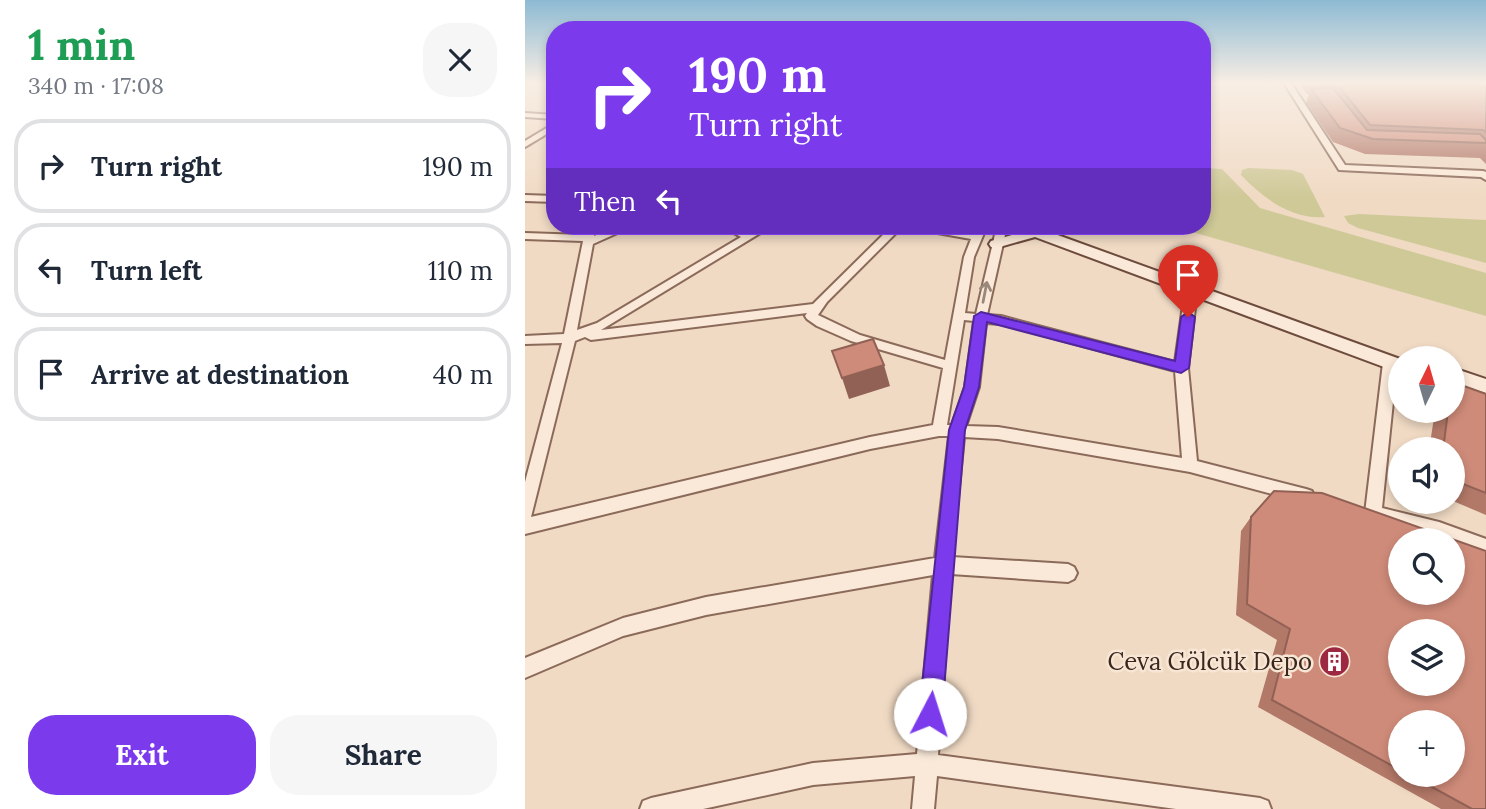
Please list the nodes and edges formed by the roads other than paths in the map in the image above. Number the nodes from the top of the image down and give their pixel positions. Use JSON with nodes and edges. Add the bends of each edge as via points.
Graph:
{"nodes":[{"id":1,"x":1311,"y":121,"type":"edge"},
{"id":2,"x":546,"y":131,"type":"edge"},
{"id":3,"x":525,"y":145,"type":"edge"},
{"id":4,"x":1486,"y":177,"type":"edge"},
{"id":5,"x":525,"y":198,"type":"edge"},
{"id":6,"x":546,"y":199,"type":"edge"},
{"id":7,"x":745,"y":235,"type":"edge"},
{"id":8,"x":752,"y":235,"type":"edge"},
{"id":9,"x":889,"y":235,"type":"edge"},
{"id":10,"x":978,"y":235,"type":"edge"},
{"id":11,"x":999,"y":235,"type":"edge"},
{"id":12,"x":1021,"y":235,"type":"edge"},
{"id":13,"x":1053,"y":235,"type":"edge"},
{"id":14,"x":1054,"y":235,"type":"edge"},
{"id":15,"x":525,"y":236,"type":"edge"},
{"id":16,"x":589,"y":236,"type":"edge"},
{"id":17,"x":749,"y":237,"type":"junction"},
{"id":18,"x":996,"y":244,"type":"junction"},
{"id":19,"x":1191,"y":291,"type":"junction"},
{"id":20,"x":815,"y":308,"type":"junction"},
{"id":21,"x":958,"y":316,"type":"junction"},
{"id":22,"x":981,"y":316,"type":"junction"},
{"id":23,"x":569,"y":338,"type":"junction"},
{"id":24,"x":525,"y":340,"type":"edge"},
{"id":25,"x":1388,"y":358,"type":"edge"},
{"id":26,"x":1388,"y":359,"type":"edge"},
{"id":27,"x":951,"y":366,"type":"junction"},
{"id":28,"x":1181,"y":368,"type":"junction"},
{"id":29,"x":1465,"y":379,"type":"edge"},
{"id":30,"x":1486,"y":386,"type":"edge"},
{"id":31,"x":1465,"y":388,"type":"edge"},
{"id":32,"x":1486,"y":396,"type":"edge"},
{"id":33,"x":1388,"y":409,"type":"edge"},
{"id":34,"x":948,"y":430,"type":"junction"},
{"id":35,"x":1189,"y":466,"type":"junction"},
{"id":36,"x":1322,"y":500,"type":"edge"},
{"id":37,"x":525,"y":513,"type":"edge"},
{"id":38,"x":525,"y":526,"type":"edge"},
{"id":39,"x":1486,"y":547,"type":"edge"},
{"id":40,"x":943,"y":565,"type":"junction"},
{"id":41,"x":1068,"y":573,"type":"dead end"},
{"id":42,"x":525,"y":668,"type":"edge"},
{"id":43,"x":927,"y":764,"type":"junction"},
{"id":44,"x":651,"y":809,"type":"edge"},
{"id":45,"x":923,"y":809,"type":"edge"},
{"id":46,"x":1260,"y":809,"type":"edge"}],
"edges":[{"from":1,"to":4,"type":"street","via":[[1342,169]]},
{"from":2,"to":3,"type":"street"},
{"from":5,"to":6,"type":"street"},
{"from":7,"to":17,"type":"street"},
{"from":8,"to":17,"type":"street"},
{"from":9,"to":20,"type":"street"},
{"from":10,"to":21,"type":"street"},
{"from":11,"to":18,"type":"street"},
{"from":12,"to":18,"type":"main road"},
{"from":13,"to":19,"type":"main road"},
{"from":14,"to":25,"type":"main road"},
{"from":15,"to":16,"type":"street"},
{"from":16,"to":23,"type":"street"},
{"from":17,"to":23,"type":"street","via":[[601,326]]},
{"from":22,"to":18,"type":"street","one_way":true},
{"from":19,"to":26,"type":"main road"},
{"from":19,"to":28,"type":"street"},
{"from":20,"to":23,"type":"street"},
{"from":20,"to":27,"type":"street","via":[[811,316],[818,323]]},
{"from":21,"to":22,"type":"street"},
{"from":21,"to":27,"type":"street"},
{"from":22,"to":28,"type":"street"},
{"from":22,"to":34,"type":"street","via":[[972,387]]},
{"from":23,"to":24,"type":"street"},
{"from":23,"to":37,"type":"street"},
{"from":27,"to":34,"type":"street"},
{"from":28,"to":35,"type":"street"},
{"from":29,"to":30,"type":"main road"},
{"from":31,"to":32,"type":"main road"},
{"from":33,"to":39,"type":"street","via":[[1366,511]]},
{"from":34,"to":35,"type":"street","via":[[998,433]]},
{"from":34,"to":38,"type":"street","via":[[870,443]]},
{"from":34,"to":40,"type":"street"},
{"from":35,"to":36,"type":"street"},
{"from":40,"to":41,"type":"street"},
{"from":40,"to":42,"type":"street","via":[[706,606],[623,627]]},
{"from":40,"to":43,"type":"street"},
{"from":43,"to":44,"type":"street","via":[[813,774]]},
{"from":43,"to":45,"type":"street"},
{"from":43,"to":46,"type":"street"}]}
